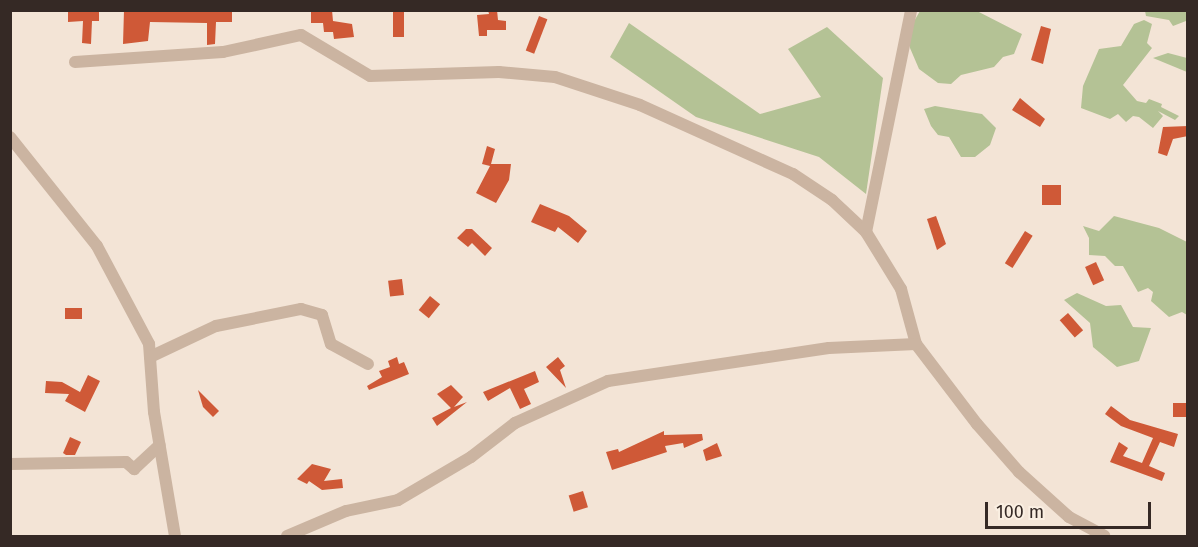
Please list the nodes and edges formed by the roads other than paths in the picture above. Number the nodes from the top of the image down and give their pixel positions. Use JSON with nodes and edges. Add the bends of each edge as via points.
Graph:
{"nodes":[{"id":1,"x":911,"y":10,"type":"edge"},
{"id":2,"x":75,"y":62,"type":"dead end"},
{"id":3,"x":10,"y":137,"type":"edge"},
{"id":4,"x":866,"y":232,"type":"junction"},
{"id":5,"x":916,"y":344,"type":"junction"},
{"id":6,"x":150,"y":357,"type":"junction"},
{"id":7,"x":368,"y":364,"type":"dead end"},
{"id":8,"x":159,"y":445,"type":"junction"},
{"id":9,"x":10,"y":464,"type":"edge"},
{"id":10,"x":1069,"y":517,"type":"junction"},
{"id":11,"x":175,"y":537,"type":"edge"},
{"id":12,"x":287,"y":537,"type":"edge"},
{"id":13,"x":1083,"y":537,"type":"edge"},
{"id":14,"x":1104,"y":537,"type":"edge"}],
"edges":[{"from":1,"to":4,"type":"street"},
{"from":2,"to":4,"type":"street","via":[[223,52],[301,35],[370,76],[499,72],[555,77],[640,105],[793,174],[832,200]]},
{"from":3,"to":6,"type":"street","via":[[97,246],[149,344]]},
{"from":4,"to":5,"type":"street","via":[[902,289]]},
{"from":5,"to":10,"type":"street","via":[[1019,472]]},
{"from":5,"to":12,"type":"street","via":[[829,348],[608,381],[515,423],[454,468],[398,500],[346,511]]},
{"from":6,"to":7,"type":"street","via":[[216,326],[301,309],[322,315],[331,345]]},
{"from":6,"to":8,"type":"street"},
{"from":8,"to":9,"type":"street","via":[[134,469],[126,462]]},
{"from":8,"to":11,"type":"street"},
{"from":10,"to":13,"type":"street"},
{"from":10,"to":14,"type":"street"}]}
